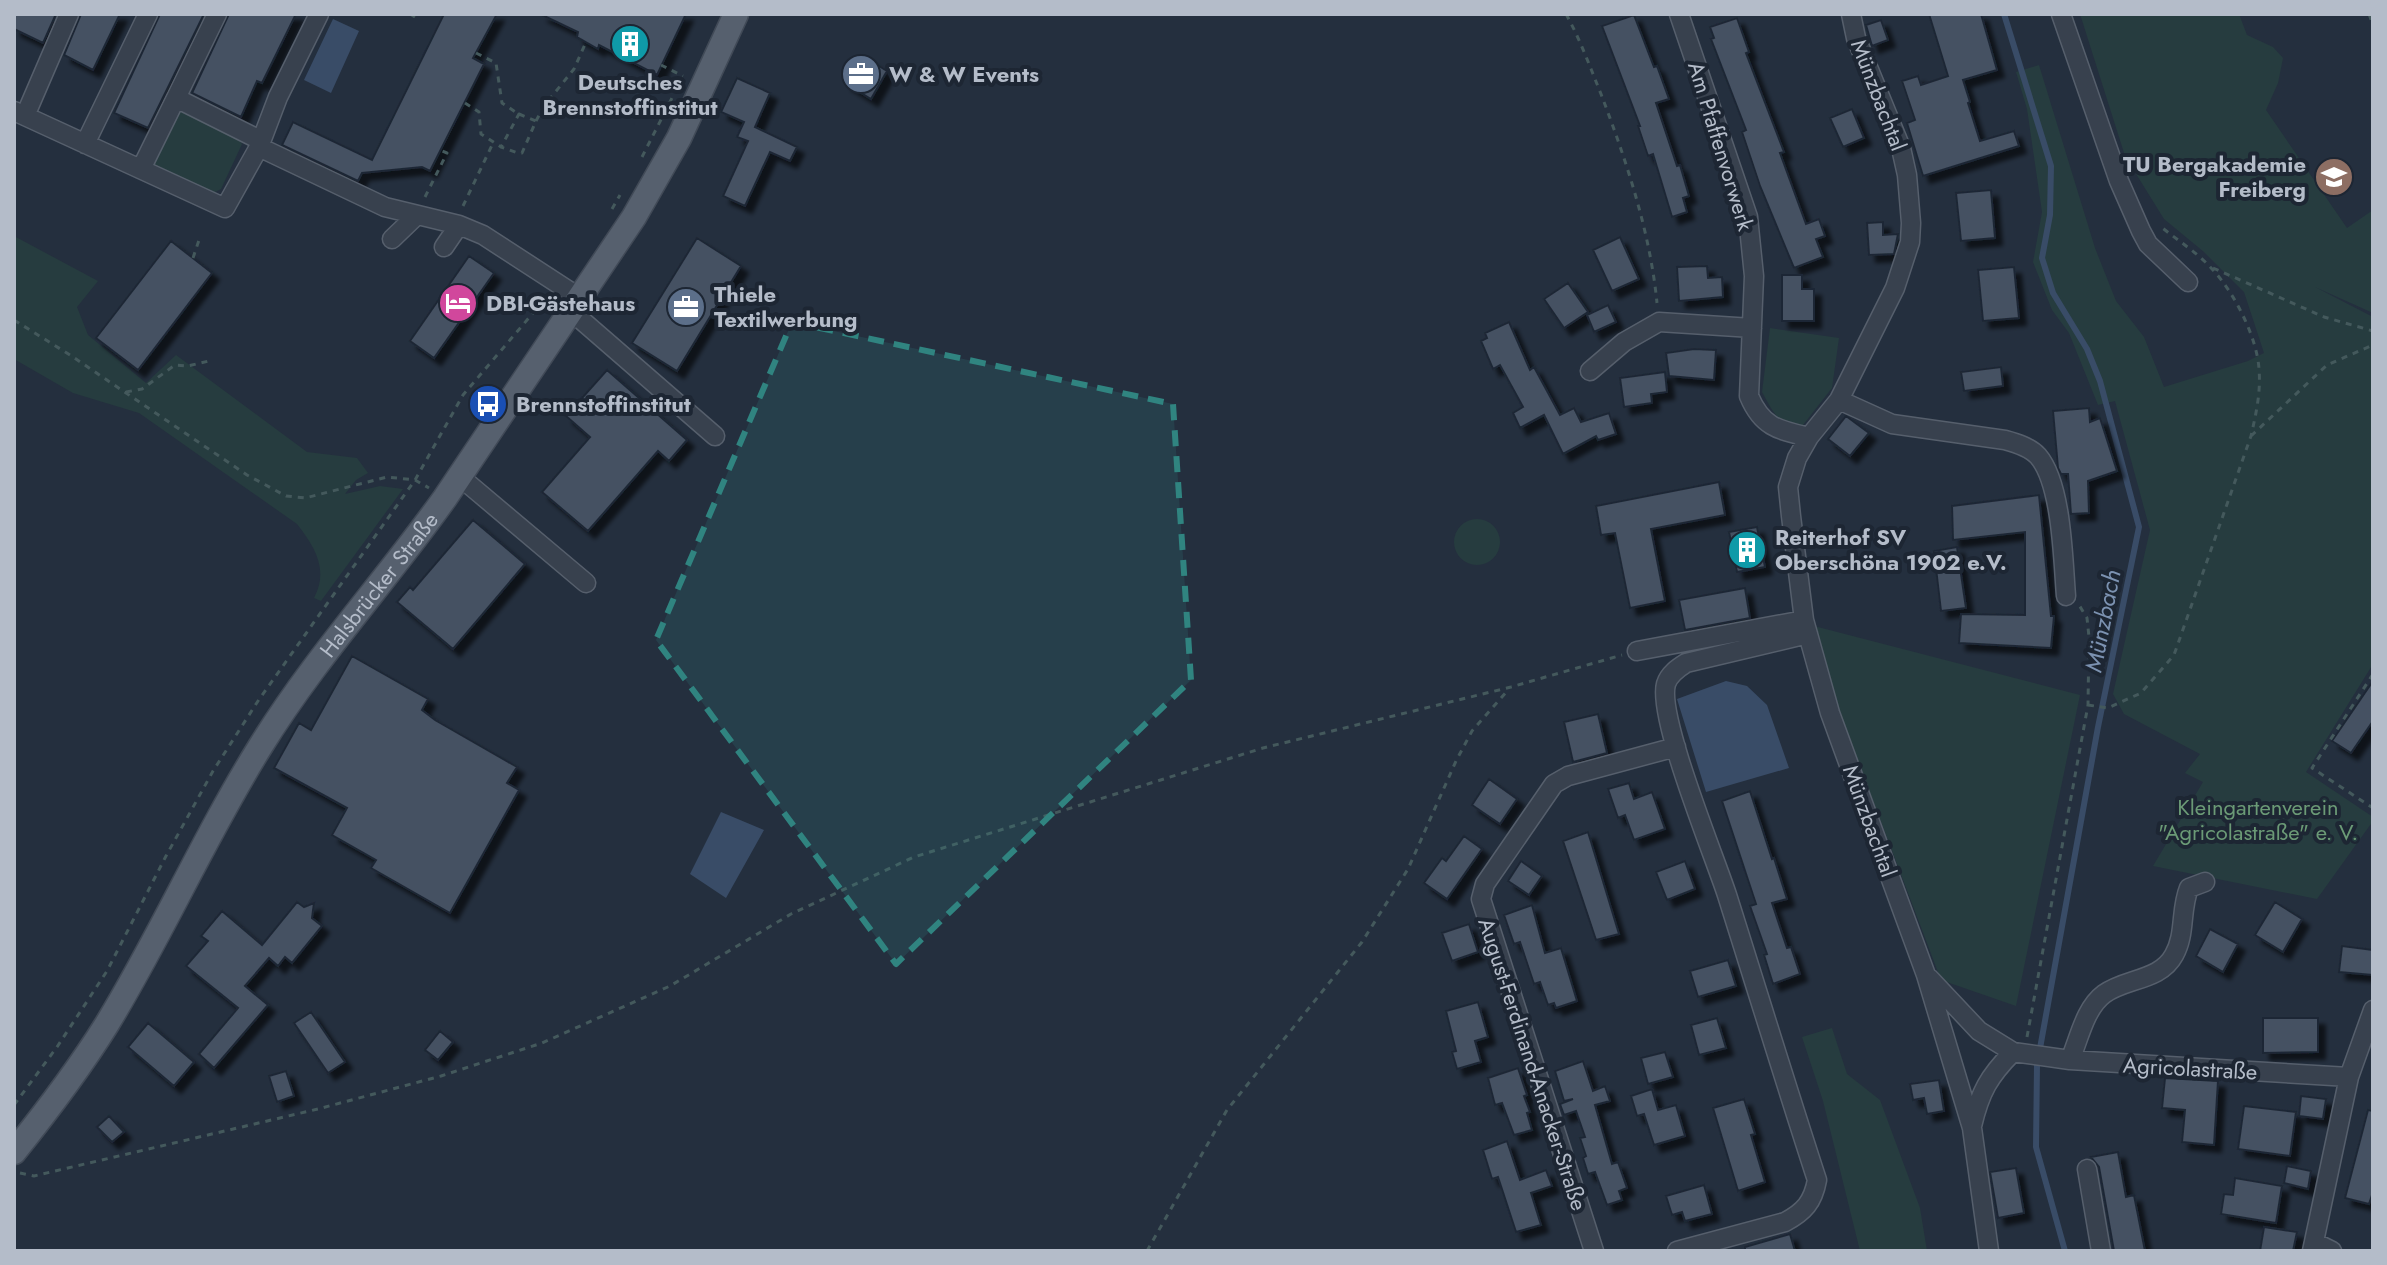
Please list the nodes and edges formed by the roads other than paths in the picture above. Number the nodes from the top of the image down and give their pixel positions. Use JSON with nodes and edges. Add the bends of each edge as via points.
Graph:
{"nodes":[{"id":1,"x":69,"y":14,"type":"edge"},
{"id":2,"x":148,"y":14,"type":"edge"},
{"id":3,"x":217,"y":14,"type":"edge"},
{"id":4,"x":319,"y":14,"type":"edge"},
{"id":5,"x":736,"y":14,"type":"edge"},
{"id":6,"x":1679,"y":14,"type":"edge"},
{"id":7,"x":1851,"y":14,"type":"edge"},
{"id":8,"x":2061,"y":14,"type":"edge"},
{"id":9,"x":176,"y":98,"type":"junction"},
{"id":10,"x":19,"y":113,"type":"edge"},
{"id":11,"x":259,"y":143,"type":"junction"},
{"id":12,"x":85,"y":144,"type":"junction"},
{"id":13,"x":141,"y":169,"type":"junction"},
{"id":14,"x":417,"y":215,"type":"junction"},
{"id":15,"x":459,"y":225,"type":"junction"},
{"id":16,"x":392,"y":239,"type":"dead end"},
{"id":17,"x":444,"y":247,"type":"dead end"},
{"id":18,"x":2188,"y":282,"type":"dead end"},
{"id":19,"x":576,"y":304,"type":"junction"},
{"id":20,"x":1752,"y":328,"type":"junction"},
{"id":21,"x":1590,"y":371,"type":"dead end"},
{"id":22,"x":1839,"y":400,"type":"junction"},
{"id":23,"x":715,"y":436,"type":"dead end"},
{"id":24,"x":1809,"y":437,"type":"junction"},
{"id":25,"x":459,"y":476,"type":"junction"},
{"id":26,"x":586,"y":583,"type":"dead end"},
{"id":27,"x":2066,"y":596,"type":"road end"},
{"id":28,"x":1806,"y":627,"type":"junction"},
{"id":29,"x":1637,"y":651,"type":"road end"},
{"id":30,"x":1676,"y":747,"type":"junction"},
{"id":31,"x":2205,"y":882,"type":"dead end"},
{"id":32,"x":1926,"y":975,"type":"junction"},
{"id":33,"x":2373,"y":1010,"type":"edge"},
{"id":34,"x":2032,"y":1055,"type":"junction"},
{"id":35,"x":2070,"y":1060,"type":"junction"},
{"id":36,"x":2349,"y":1077,"type":"junction"},
{"id":37,"x":1972,"y":1128,"type":"junction"},
{"id":38,"x":14,"y":1152,"type":"edge"},
{"id":39,"x":2087,"y":1169,"type":"dead end"},
{"id":40,"x":2313,"y":1247,"type":"edge"},
{"id":41,"x":1594,"y":1251,"type":"edge"},
{"id":42,"x":1677,"y":1251,"type":"edge"},
{"id":43,"x":1989,"y":1251,"type":"edge"},
{"id":44,"x":2101,"y":1251,"type":"edge"},
{"id":45,"x":2332,"y":1251,"type":"edge"}],
"edges":[{"from":1,"to":10,"type":"street"},
{"from":2,"to":12,"type":"street"},
{"from":3,"to":9,"type":"street"},
{"from":4,"to":11,"type":"street"},
{"from":5,"to":19,"type":"main road","name":"Halsbrücker Straße","via":[[679,138]]},
{"from":6,"to":20,"type":"street","name":"Am Pfaffenvorwerk","via":[[1748,217]]},
{"from":7,"to":22,"type":"street","name":"Münzbachtal","via":[[1901,148],[1911,223],[1899,278]]},
{"from":8,"to":18,"type":"street","via":[[2119,181],[2148,244]]},
{"from":9,"to":11,"type":"street"},
{"from":9,"to":13,"type":"street"},
{"from":10,"to":12,"type":"street"},
{"from":11,"to":13,"type":"street","via":[[225,208]]},
{"from":11,"to":14,"type":"street","via":[[385,207]]},
{"from":12,"to":13,"type":"street"},
{"from":14,"to":15,"type":"street"},
{"from":14,"to":16,"type":"street"},
{"from":15,"to":17,"type":"street"},
{"from":15,"to":19,"type":"street","via":[[558,284]]},
{"from":19,"to":23,"type":"street"},
{"from":19,"to":25,"type":"main road","name":"Halsbrücker Straße"},
{"from":20,"to":21,"type":"street","via":[[1659,322]]},
{"from":20,"to":24,"type":"street","name":"Am Pfaffenvorwerk","via":[[1749,396],[1755,409],[1778,429]]},
{"from":22,"to":24,"type":"street","name":"Münzbachtal"},
{"from":22,"to":27,"type":"street","via":[[1892,424],[2005,440],[2037,453],[2057,505]]},
{"from":24,"to":28,"type":"street","name":"Münzbachtal","via":[[1788,487]]},
{"from":25,"to":26,"type":"street"},
{"from":25,"to":38,"type":"main road","name":"Halsbrücker Straße","via":[[276,721],[108,1022]]},
{"from":28,"to":29,"type":"street"},
{"from":28,"to":30,"type":"street","via":[[1673,671],[1666,694]]},
{"from":28,"to":32,"type":"street","name":"Münzbachtal","via":[[1830,713]]},
{"from":30,"to":41,"type":"street","name":"August-Ferdinand-Anacker-Straße","via":[[1554,784],[1485,884],[1481,899]]},
{"from":30,"to":42,"type":"street","via":[[1817,1180],[1810,1203],[1785,1222]]},
{"from":31,"to":35,"type":"street","via":[[2189,888],[2185,897],[2174,958],[2156,974],[2103,994],[2090,1010]]},
{"from":32,"to":34,"type":"street","via":[[1979,1031]]},
{"from":32,"to":37,"type":"street","name":"Münzbachtal"},
{"from":33,"to":36,"type":"street"},
{"from":34,"to":35,"type":"street","name":"Agricolastraße"},
{"from":34,"to":37,"type":"street","via":[[1995,1070]]},
{"from":35,"to":36,"type":"street","name":"Agricolastraße"},
{"from":36,"to":40,"type":"street"},
{"from":37,"to":43,"type":"street","name":"Münzbachtal"},
{"from":39,"to":44,"type":"street"},
{"from":40,"to":45,"type":"street"}]}
